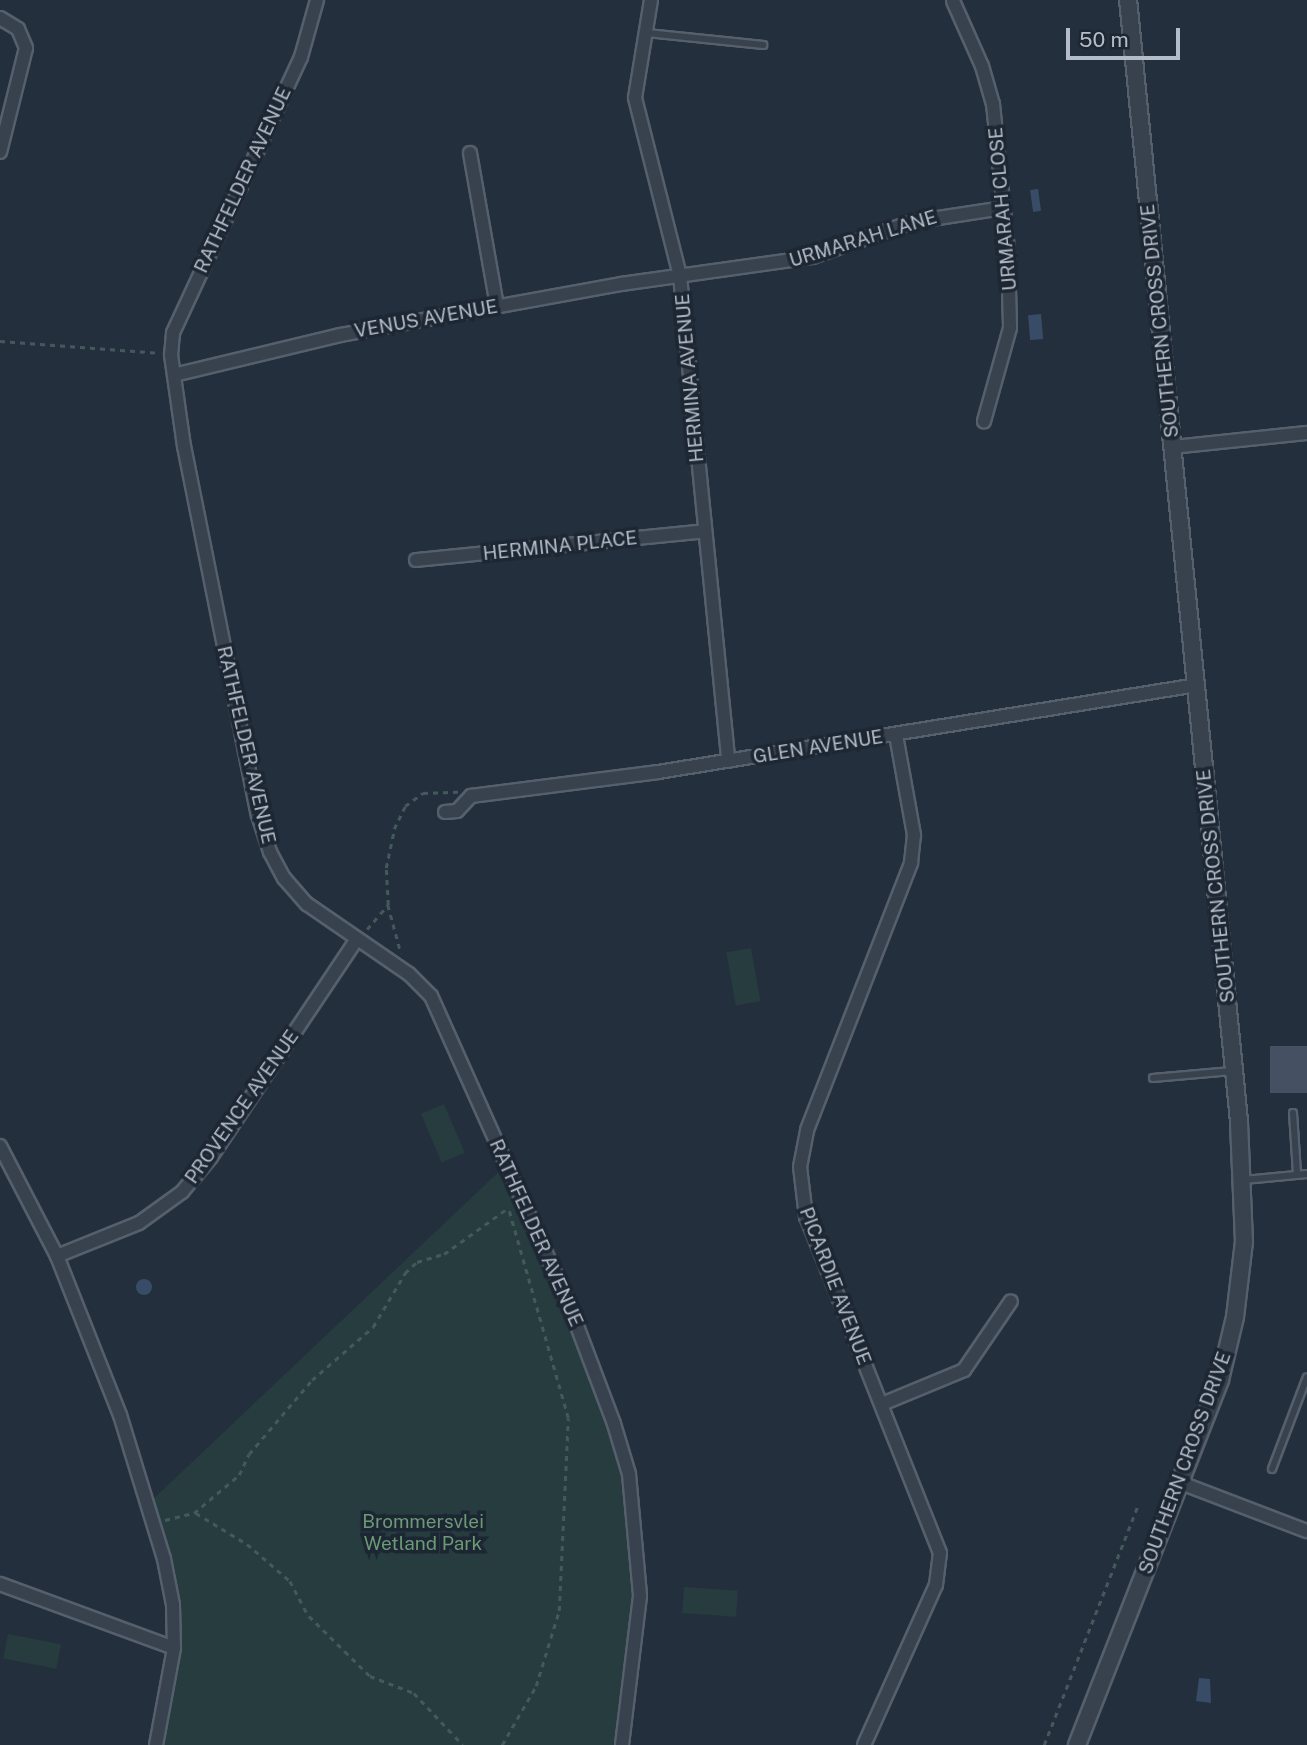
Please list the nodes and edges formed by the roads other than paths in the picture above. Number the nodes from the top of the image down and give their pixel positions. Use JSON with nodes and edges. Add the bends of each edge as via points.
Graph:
{"nodes":[{"id":1,"x":317,"y":0,"type":"edge"},
{"id":2,"x":651,"y":0,"type":"edge"},
{"id":3,"x":1128,"y":0,"type":"edge"},
{"id":4,"x":953,"y":1,"type":"edge"},
{"id":5,"x":0,"y":18,"type":"edge"},
{"id":6,"x":645,"y":33,"type":"junction"},
{"id":7,"x":763,"y":45,"type":"dead end"},
{"id":8,"x":0,"y":152,"type":"edge"},
{"id":9,"x":470,"y":153,"type":"dead end"},
{"id":10,"x":1004,"y":208,"type":"junction"},
{"id":11,"x":680,"y":276,"type":"junction"},
{"id":12,"x":497,"y":306,"type":"junction"},
{"id":13,"x":174,"y":375,"type":"junction"},
{"id":14,"x":985,"y":421,"type":"dead end"},
{"id":15,"x":1307,"y":433,"type":"edge"},
{"id":16,"x":1173,"y":447,"type":"junction"},
{"id":17,"x":704,"y":531,"type":"junction"},
{"id":18,"x":416,"y":560,"type":"dead end"},
{"id":19,"x":1197,"y":685,"type":"junction"},
{"id":20,"x":896,"y":735,"type":"junction"},
{"id":21,"x":728,"y":761,"type":"junction"},
{"id":22,"x":445,"y":811,"type":"dead end"},
{"id":23,"x":357,"y":939,"type":"junction"},
{"id":24,"x":1234,"y":1071,"type":"junction"},
{"id":25,"x":1153,"y":1078,"type":"dead end"},
{"id":26,"x":1293,"y":1113,"type":"dead end"},
{"id":27,"x":0,"y":1146,"type":"edge"},
{"id":28,"x":1297,"y":1174,"type":"junction"},
{"id":29,"x":1307,"y":1174,"type":"edge"},
{"id":30,"x":1244,"y":1180,"type":"junction"},
{"id":31,"x":57,"y":1256,"type":"junction"},
{"id":32,"x":1010,"y":1301,"type":"dead end"},
{"id":33,"x":1307,"y":1377,"type":"edge"},
{"id":34,"x":882,"y":1404,"type":"junction"},
{"id":35,"x":1272,"y":1469,"type":"dead end"},
{"id":36,"x":1181,"y":1483,"type":"junction"},
{"id":37,"x":1307,"y":1531,"type":"edge"},
{"id":38,"x":0,"y":1584,"type":"edge"},
{"id":39,"x":174,"y":1648,"type":"junction"},
{"id":40,"x":156,"y":1745,"type":"edge"},
{"id":41,"x":622,"y":1745,"type":"edge"},
{"id":42,"x":864,"y":1745,"type":"edge"},
{"id":43,"x":1077,"y":1745,"type":"edge"}],
"edges":[{"from":1,"to":13,"type":"street","name":"RATHFELDER AVENUE","via":[[301,57],[176,323],[171,355]]},
{"from":2,"to":6,"type":"street","name":"HERMINA AVENUE"},
{"from":3,"to":16,"type":"street","name":"SOUTHERN CROSS DRIVE"},
{"from":4,"to":10,"type":"street","name":"URMARAH CLOSE","via":[[982,66],[993,104]]},
{"from":5,"to":8,"type":"street","via":[[18,29],[26,48]]},
{"from":6,"to":7,"type":"lane"},
{"from":6,"to":11,"type":"street","name":"HERMINA AVENUE","via":[[635,98]]},
{"from":9,"to":12,"type":"street"},
{"from":10,"to":11,"type":"street","name":"URMARAH LANE","via":[[912,222],[812,257]]},
{"from":10,"to":14,"type":"street","name":"URMARAH CLOSE","via":[[1010,328]]},
{"from":11,"to":12,"type":"street","name":"VENUS AVENUE"},
{"from":11,"to":17,"type":"street","name":"HERMINA AVENUE"},
{"from":12,"to":13,"type":"street","name":"VENUS AVENUE","via":[[340,335]]},
{"from":13,"to":23,"type":"street","name":"RATHFELDER AVENUE","via":[[197,518],[264,835],[293,891]]},
{"from":15,"to":16,"type":"street"},
{"from":16,"to":19,"type":"street","name":"SOUTHERN CROSS DRIVE"},
{"from":17,"to":18,"type":"street","name":"HERMINA PLACE"},
{"from":17,"to":21,"type":"street","name":"HERMINA AVENUE"},
{"from":19,"to":20,"type":"street","name":"GLEN AVENUE"},
{"from":19,"to":24,"type":"street","name":"SOUTHERN CROSS DRIVE"},
{"from":20,"to":21,"type":"street","name":"GLEN AVENUE"},
{"from":20,"to":34,"type":"street","name":"PICARDIE AVENUE","via":[[914,835],[911,863],[807,1130],[799,1180],[806,1217]]},
{"from":21,"to":22,"type":"street","name":"GLEN AVENUE","via":[[467,797],[459,809]]},
{"from":23,"to":31,"type":"street","name":"PROVENCE AVENUE","via":[[211,1157],[182,1192],[139,1223]]},
{"from":23,"to":41,"type":"street","name":"RATHFELDER AVENUE","via":[[404,970],[431,996],[568,1302],[629,1474],[639,1626]]},
{"from":24,"to":25,"type":"lane"},
{"from":24,"to":30,"type":"street","name":"SOUTHERN CROSS DRIVE"},
{"from":26,"to":28,"type":"lane"},
{"from":27,"to":31,"type":"street"},
{"from":28,"to":29,"type":"lane"},
{"from":28,"to":30,"type":"lane"},
{"from":30,"to":36,"type":"street","name":"SOUTHERN CROSS DRIVE","via":[[1243,1263],[1235,1317],[1220,1380]]},
{"from":31,"to":39,"type":"street","via":[[131,1445],[154,1522],[171,1589]]},
{"from":32,"to":34,"type":"street","via":[[964,1370]]},
{"from":33,"to":35,"type":"lane"},
{"from":34,"to":42,"type":"street","name":"PICARDIE AVENUE","via":[[935,1535],[940,1567]]},
{"from":36,"to":37,"type":"street"},
{"from":36,"to":43,"type":"street","name":"SOUTHERN CROSS DRIVE"},
{"from":38,"to":39,"type":"street"},
{"from":39,"to":40,"type":"street"}]}
